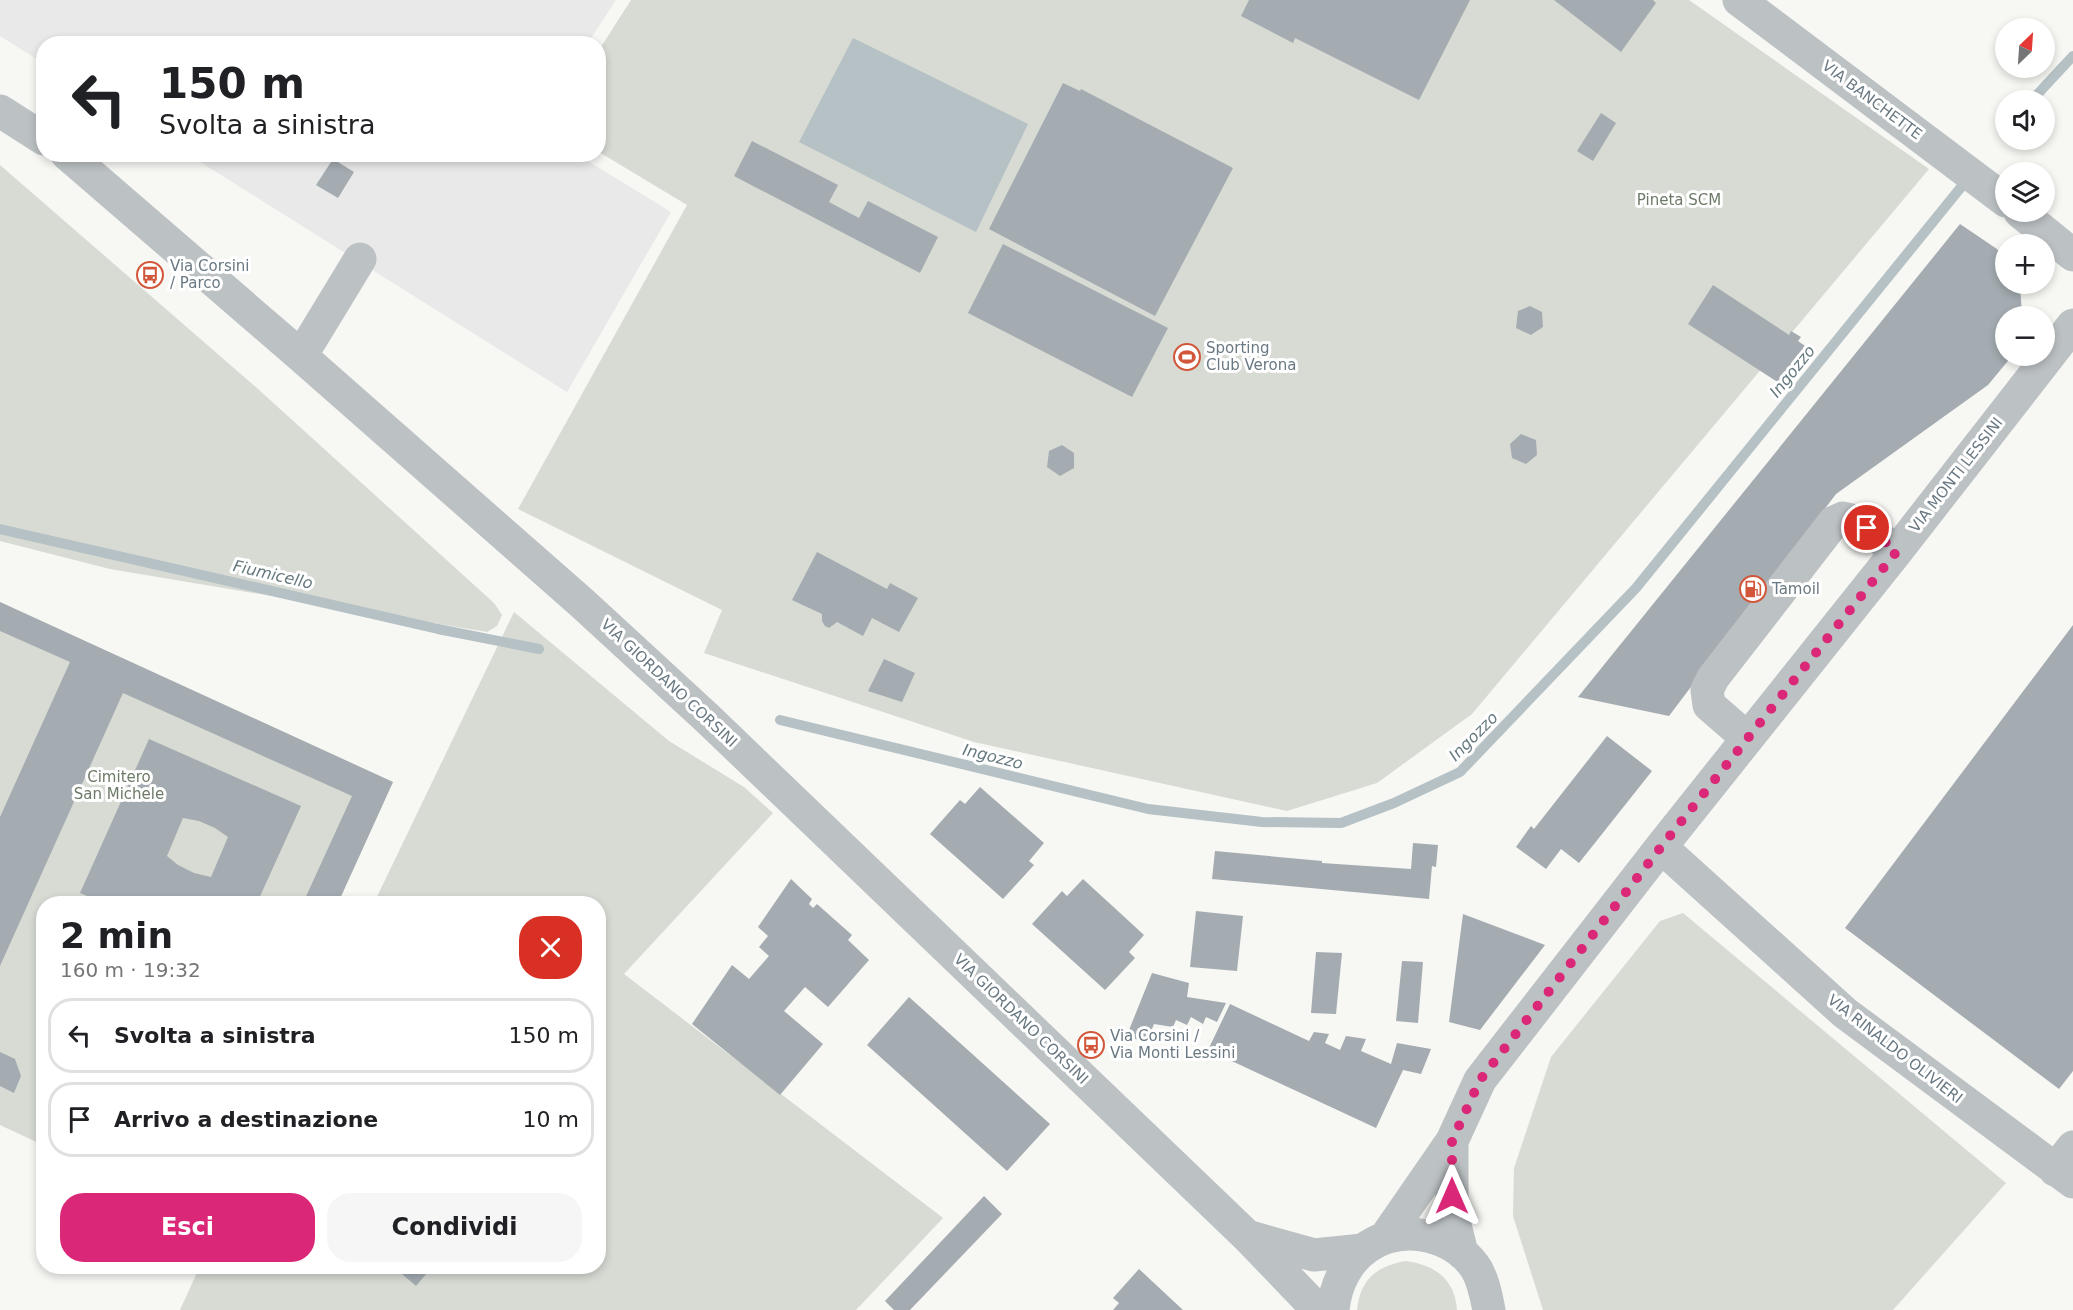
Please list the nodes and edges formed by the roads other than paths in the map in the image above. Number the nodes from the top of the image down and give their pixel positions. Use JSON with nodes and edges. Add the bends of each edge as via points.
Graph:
{"nodes":[{"id":1,"x":1739,"y":0,"type":"edge"},
{"id":2,"x":0,"y":111,"type":"edge"},
{"id":3,"x":36,"y":134,"type":"edge"},
{"id":4,"x":76,"y":162,"type":"edge"},
{"id":5,"x":1995,"y":193,"type":"edge"},
{"id":6,"x":2034,"y":222,"type":"edge"},
{"id":7,"x":2040,"y":222,"type":"edge"},
{"id":8,"x":2073,"y":234,"type":"edge"},
{"id":9,"x":2073,"y":255,"type":"edge"},
{"id":10,"x":360,"y":259,"type":"dead end"},
{"id":11,"x":2073,"y":325,"type":"edge"},
{"id":12,"x":301,"y":356,"type":"junction"},
{"id":13,"x":1897,"y":551,"type":"junction"},
{"id":14,"x":1747,"y":738,"type":"junction"},
{"id":15,"x":1661,"y":847,"type":"junction"},
{"id":16,"x":1452,"y":1141,"type":"junction"},
{"id":17,"x":2067,"y":1166,"type":"edge"},
{"id":18,"x":1248,"y":1237,"type":"junction"},
{"id":19,"x":1374,"y":1244,"type":"junction"},
{"id":20,"x":1462,"y":1253,"type":"junction"},
{"id":21,"x":1318,"y":1310,"type":"edge"},
{"id":22,"x":1333,"y":1310,"type":"edge"},
{"id":23,"x":1489,"y":1310,"type":"edge"}],
"edges":[{"from":1,"to":5,"type":"street","name":"VIA BANCHETTE"},
{"from":2,"to":3,"type":"street"},
{"from":4,"to":12,"type":"street","name":"VIA GIORDANO CORSINI"},
{"from":6,"to":9,"type":"street"},
{"from":7,"to":8,"type":"street"},
{"from":10,"to":12,"type":"street"},
{"from":11,"to":13,"type":"street","name":"VIA MONTI LESSINI"},
{"from":12,"to":18,"type":"street","name":"VIA GIORDANO CORSINI","via":[[707,717]]},
{"from":13,"to":14,"type":"street","name":"VIA MONTI LESSINI"},
{"from":13,"to":14,"type":"street","via":[[1856,521],[1843,518],[1834,522],[1707,690],[1709,705]]},
{"from":14,"to":15,"type":"street","name":"VIA MONTI LESSINI"},
{"from":15,"to":16,"type":"street","name":"VIA MONTI LESSINI","via":[[1480,1080]]},
{"from":15,"to":17,"type":"street","name":"VIA RINALDO OLIVIERI","via":[[1845,1013]]},
{"from":16,"to":19,"type":"street","name":"VIA MONTI LESSINI"},
{"from":16,"to":20,"type":"street","name":"VIA MONTI LESSINI","via":[[1452,1213]]},
{"from":18,"to":19,"type":"street","name":"VIA GIORDANO CORSINI","via":[[1314,1255]]},
{"from":18,"to":21,"type":"street","name":"VIA GIORDANO CORSINI"},
{"from":19,"to":20,"type":"street","name":"VIA GIORDANO CORSINI","via":[[1405,1233],[1425,1235],[1445,1241]]},
{"from":19,"to":22,"type":"street","name":"VIA MONTI LESSINI","via":[[1344,1272]]},
{"from":20,"to":23,"type":"street","via":[[1476,1269]]}]}
